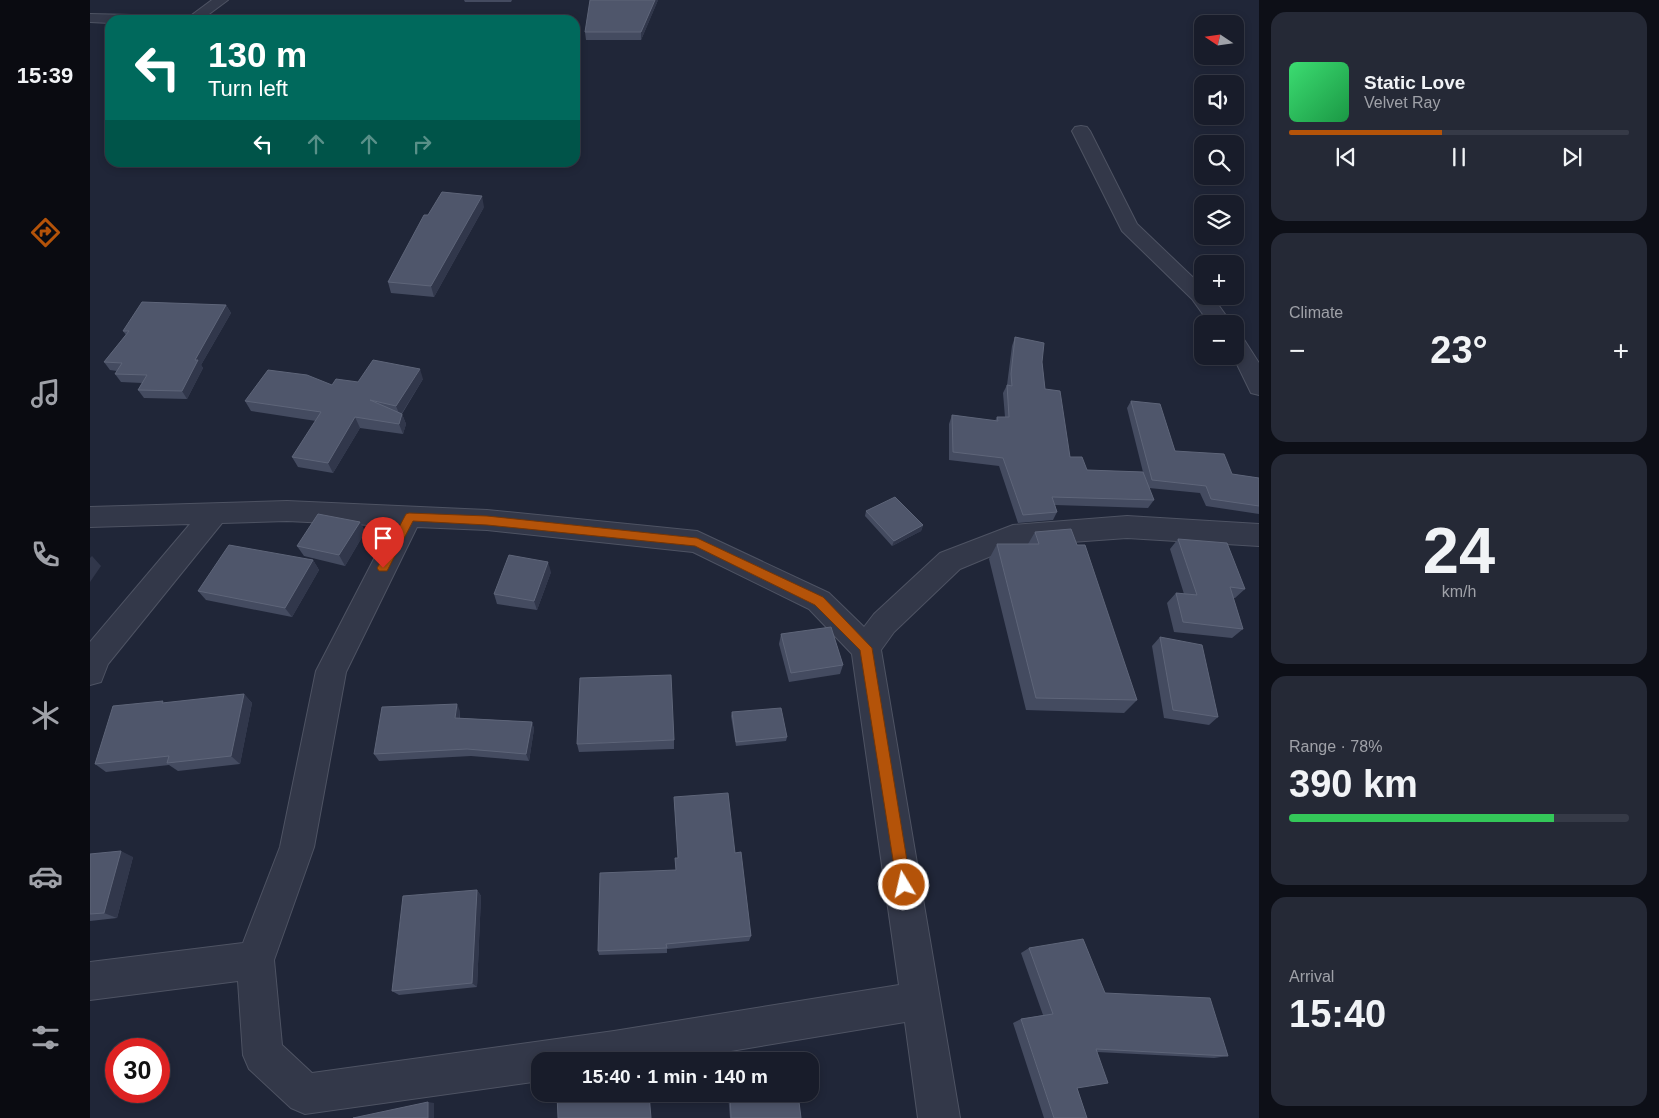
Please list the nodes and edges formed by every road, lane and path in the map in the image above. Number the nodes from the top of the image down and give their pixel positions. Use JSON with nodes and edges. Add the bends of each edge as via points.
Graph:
{"nodes":[{"id":1,"x":222,"y":0,"type":"edge"},
{"id":2,"x":200,"y":15,"type":"edge"},
{"id":3,"x":90,"y":18,"type":"edge"},
{"id":4,"x":105,"y":18,"type":"edge"},
{"id":5,"x":1082,"y":132,"type":"dead end"},
{"id":6,"x":1214,"y":315,"type":"edge"},
{"id":7,"x":1244,"y":356,"type":"edge"},
{"id":8,"x":1259,"y":386,"type":"edge"},
{"id":9,"x":215,"y":513,"type":"junction"},
{"id":10,"x":90,"y":517,"type":"edge"},
{"id":11,"x":409,"y":517,"type":"junction"},
{"id":12,"x":1259,"y":535,"type":"edge"},
{"id":13,"x":866,"y":648,"type":"junction"},
{"id":14,"x":90,"y":672,"type":"edge"},
{"id":15,"x":255,"y":960,"type":"junction"},
{"id":16,"x":90,"y":981,"type":"edge"},
{"id":17,"x":922,"y":1000,"type":"junction"},
{"id":18,"x":940,"y":1118,"type":"edge"}],
"edges":[{"from":1,"to":2,"type":"street"},
{"from":3,"to":4,"type":"street"},
{"from":5,"to":6,"type":"street","via":[[1130,228],[1199,294]]},
{"from":7,"to":8,"type":"street"},
{"from":9,"to":10,"type":"street"},
{"from":9,"to":11,"type":"street","via":[[287,511]]},
{"from":9,"to":14,"type":"street","via":[[96,657]]},
{"from":11,"to":13,"type":"street","via":[[487,520],[697,542],[819,601]]},
{"from":11,"to":15,"type":"street","via":[[331,671],[297,847]]},
{"from":12,"to":13,"type":"street","via":[[1127,527],[1013,536],[950,561],[884,623]]},
{"from":13,"to":17,"type":"street"},
{"from":15,"to":16,"type":"street"},
{"from":15,"to":17,"type":"street","via":[[263,1055],[305,1094],[554,1059]]},
{"from":17,"to":18,"type":"street"}]}
